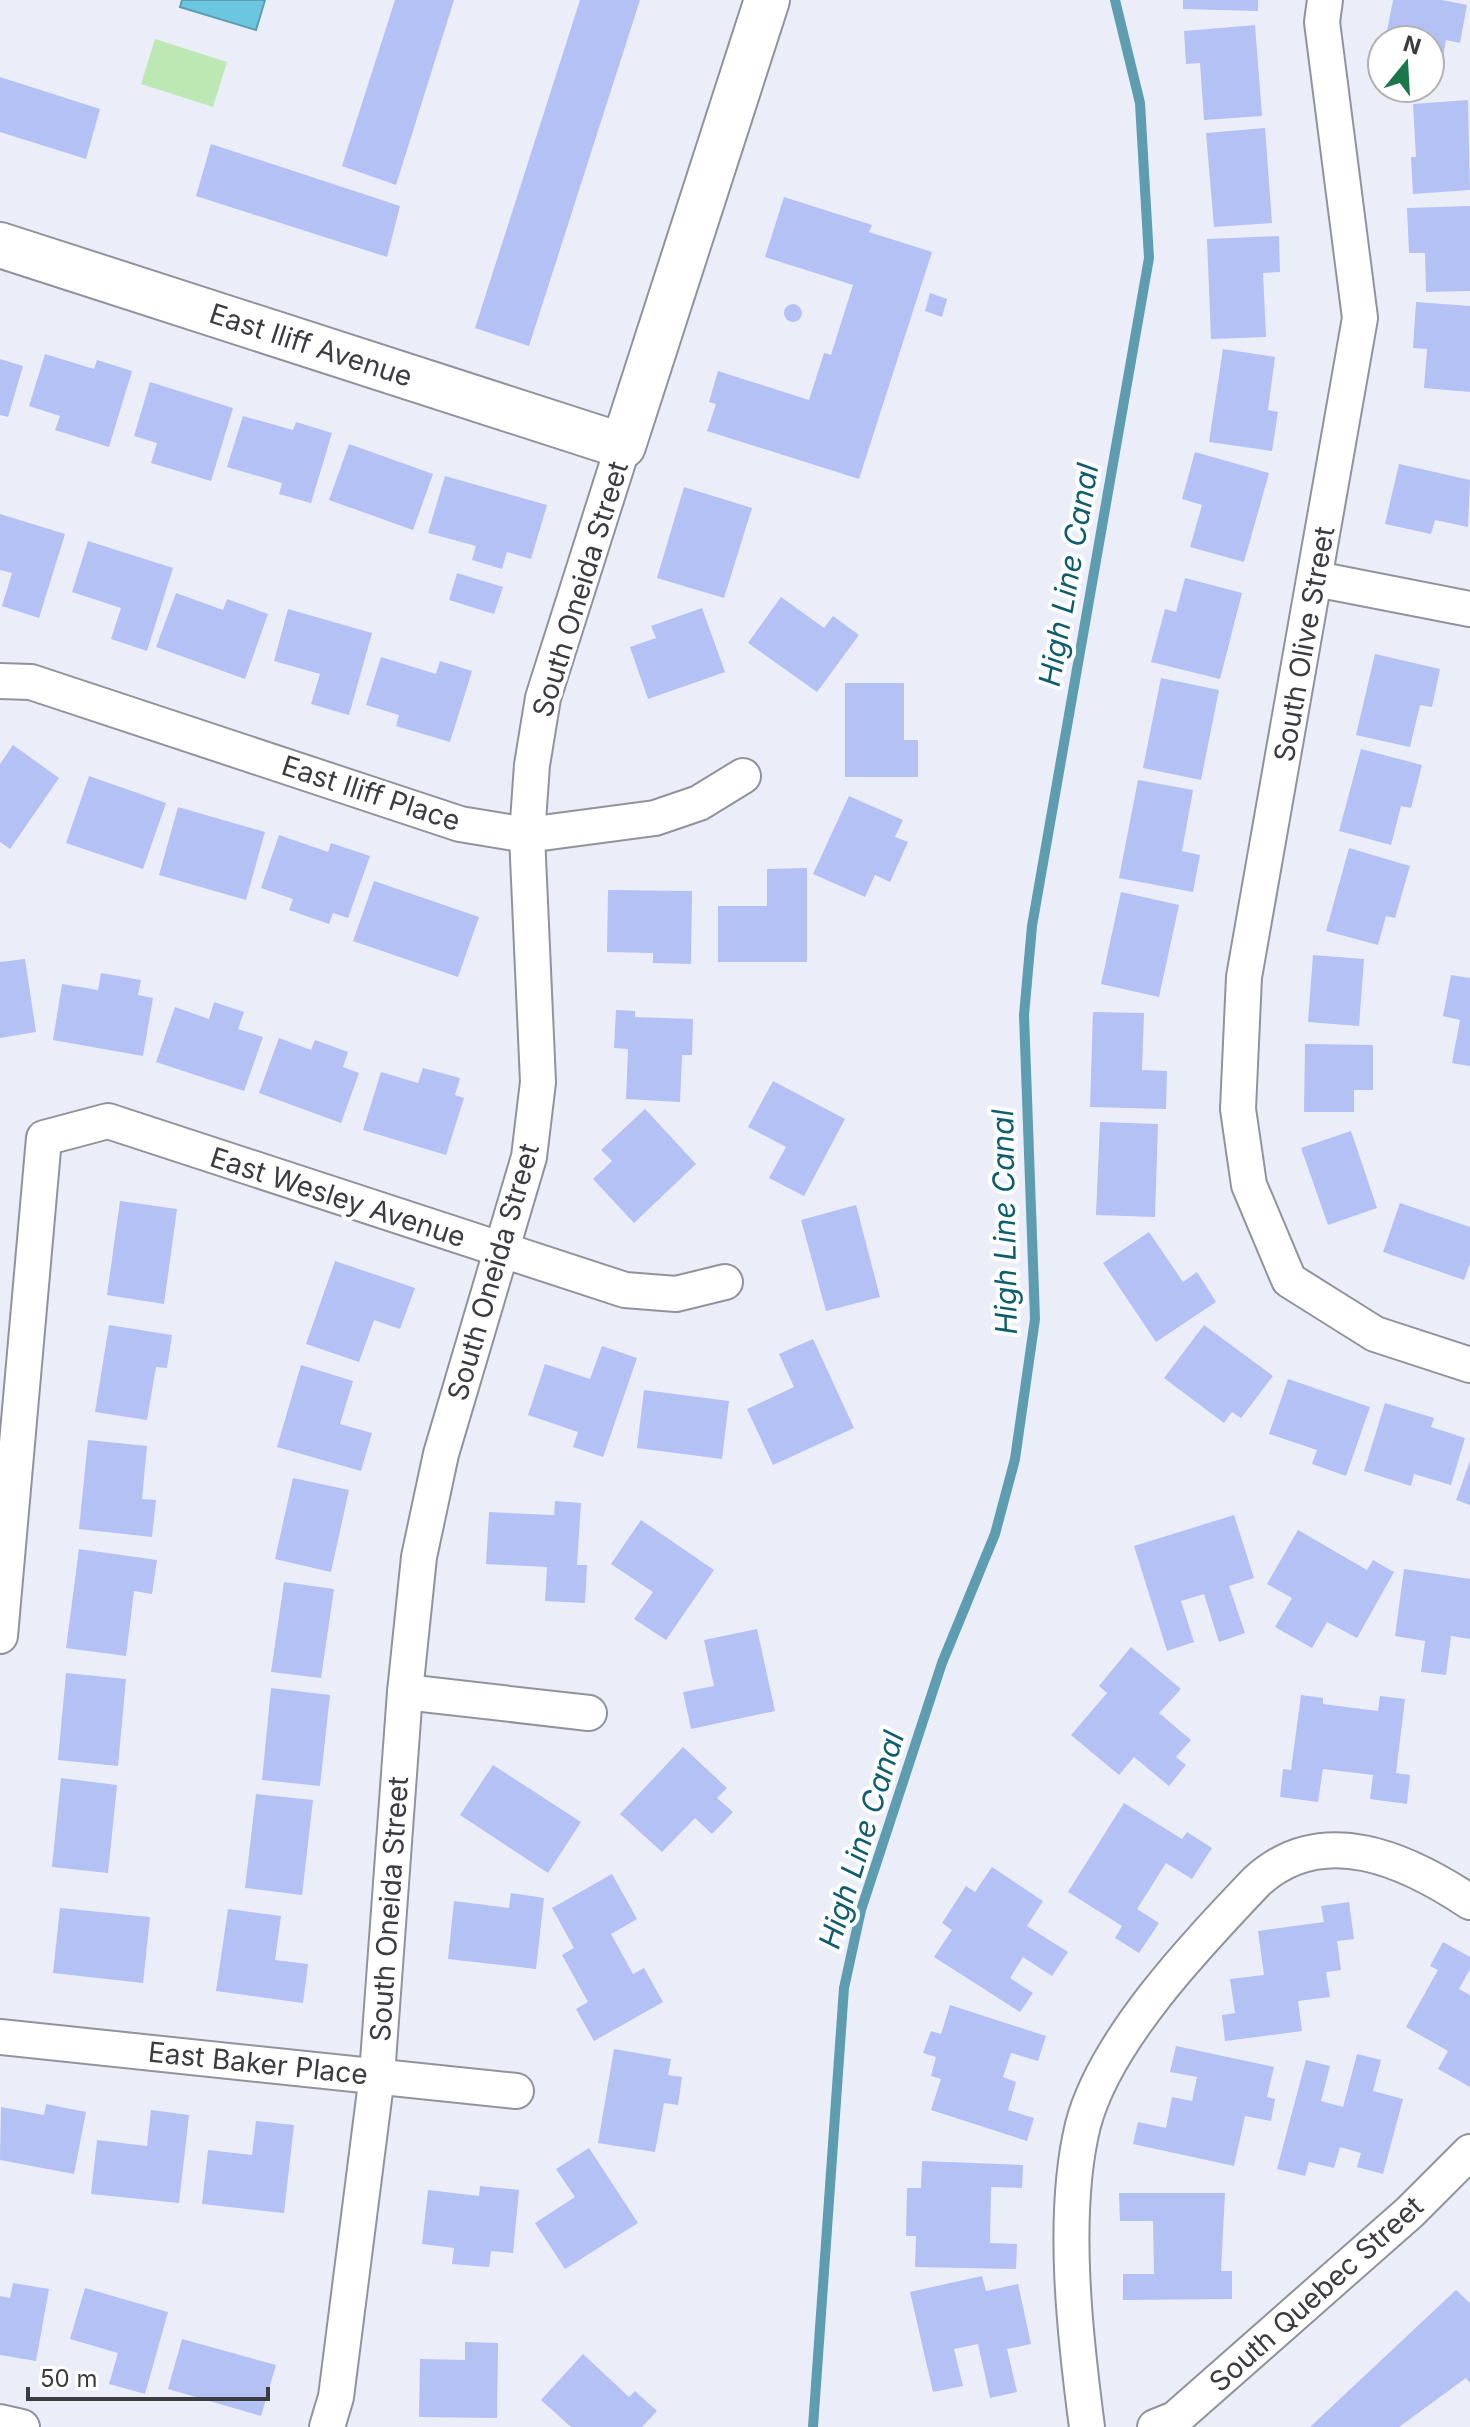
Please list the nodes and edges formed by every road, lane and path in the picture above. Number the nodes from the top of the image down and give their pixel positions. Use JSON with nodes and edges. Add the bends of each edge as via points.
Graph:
{"nodes":[{"id":1,"x":767,"y":0,"type":"edge"},
{"id":2,"x":1325,"y":0,"type":"edge"},
{"id":3,"x":0,"y":245,"type":"edge"},
{"id":4,"x":623,"y":446,"type":"junction"},
{"id":5,"x":1316,"y":579,"type":"junction"},
{"id":6,"x":1470,"y":609,"type":"edge"},
{"id":7,"x":0,"y":681,"type":"edge"},
{"id":8,"x":743,"y":776,"type":"dead end"},
{"id":9,"x":527,"y":835,"type":"junction"},
{"id":10,"x":502,"y":1252,"type":"junction"},
{"id":11,"x":725,"y":1282,"type":"dead end"},
{"id":12,"x":1470,"y":1365,"type":"edge"},
{"id":13,"x":0,"y":1636,"type":"edge"},
{"id":14,"x":405,"y":1692,"type":"junction"},
{"id":15,"x":589,"y":1713,"type":"dead end"},
{"id":16,"x":1470,"y":1902,"type":"edge"},
{"id":17,"x":0,"y":2037,"type":"edge"},
{"id":18,"x":377,"y":2075,"type":"junction"},
{"id":19,"x":516,"y":2091,"type":"dead end"},
{"id":20,"x":1470,"y":2152,"type":"edge"},
{"id":21,"x":0,"y":2422,"type":"edge"},
{"id":22,"x":22,"y":2427,"type":"edge"},
{"id":23,"x":327,"y":2427,"type":"edge"},
{"id":24,"x":1087,"y":2427,"type":"edge"},
{"id":25,"x":1155,"y":2427,"type":"edge"}],
"edges":[{"from":1,"to":4,"type":"street","name":"South Oneida Street"},
{"from":2,"to":5,"type":"street","name":"South Olive Street","via":[[1322,22],[1360,318]]},
{"from":3,"to":4,"type":"street","name":"East Iliff Avenue"},
{"from":4,"to":9,"type":"street","name":"South Oneida Street","via":[[543,698]]},
{"from":5,"to":6,"type":"street"},
{"from":5,"to":12,"type":"street","name":"South Olive Street","via":[[1244,977],[1238,1109],[1249,1185],[1289,1280],[1375,1334]]},
{"from":7,"to":9,"type":"street","name":"East Iliff Place","via":[[31,682],[460,824]]},
{"from":8,"to":9,"type":"street","name":"East Iliff Place","via":[[699,803],[655,818]]},
{"from":9,"to":10,"type":"street","name":"South Oneida Street","via":[[538,1082],[529,1157]]},
{"from":10,"to":11,"type":"street","name":"East Wesley Avenue","via":[[625,1290],[676,1294]]},
{"from":10,"to":13,"type":"street","name":"East Wesley Avenue","via":[[108,1121],[44,1138]]},
{"from":10,"to":14,"type":"street","name":"South Oneida Street","via":[[441,1454],[419,1557]]},
{"from":14,"to":15,"type":"street"},
{"from":14,"to":18,"type":"street","name":"South Oneida Street"},
{"from":16,"to":24,"type":"street","via":[[1427,1873],[1391,1858],[1363,1851],[1304,1854],[1273,1866],[1257,1881],[1133,2025],[1102,2077],[1083,2124],[1076,2169],[1072,2225]]},
{"from":17,"to":18,"type":"street","name":"East Baker Place"},
{"from":18,"to":19,"type":"street","name":"East Baker Place"},
{"from":18,"to":23,"type":"street","name":"South Oneida Street","via":[[336,2397]]},
{"from":20,"to":25,"type":"street","name":"South Quebec Street","via":[[1410,2212],[1175,2419]]},
{"from":21,"to":22,"type":"street"}]}
